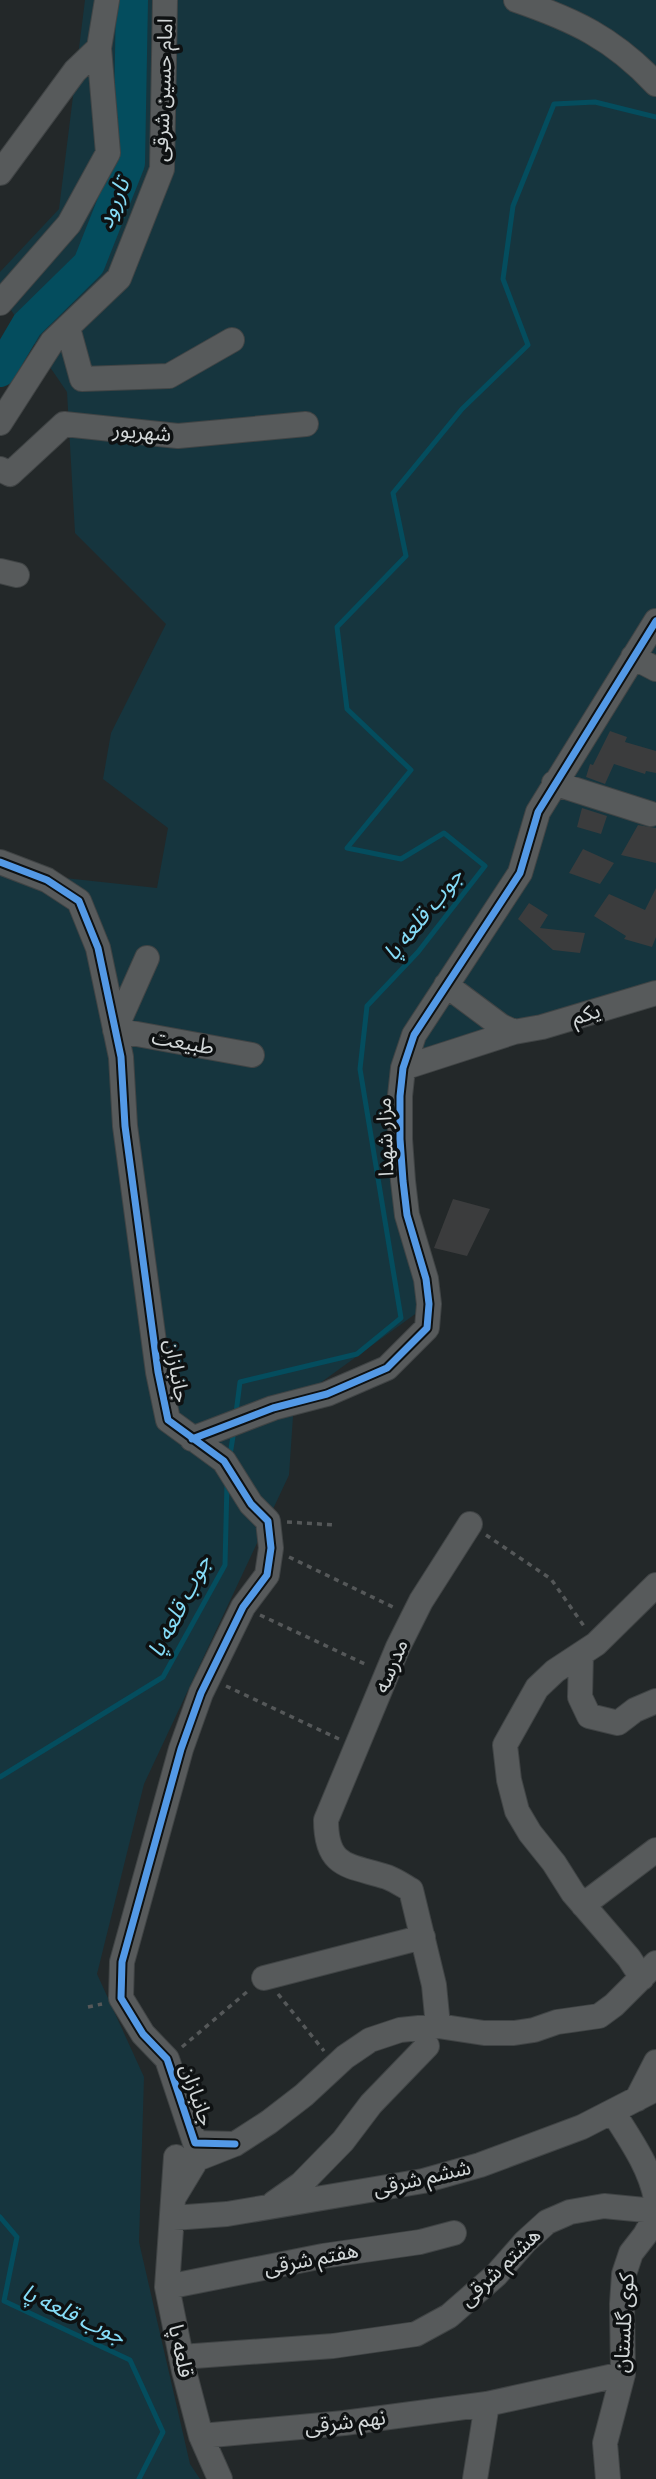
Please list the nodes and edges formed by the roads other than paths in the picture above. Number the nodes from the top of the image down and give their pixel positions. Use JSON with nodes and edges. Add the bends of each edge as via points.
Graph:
{"nodes":[{"id":1,"x":107,"y":0,"type":"edge"},
{"id":2,"x":165,"y":0,"type":"edge"},
{"id":3,"x":516,"y":0,"type":"edge"},
{"id":4,"x":99,"y":48,"type":"junction"},
{"id":5,"x":656,"y":84,"type":"edge"},
{"id":6,"x":0,"y":173,"type":"edge"},
{"id":7,"x":0,"y":303,"type":"edge"},
{"id":8,"x":68,"y":328,"type":"junction"},
{"id":9,"x":232,"y":340,"type":"dead end"},
{"id":10,"x":0,"y":423,"type":"edge"},
{"id":11,"x":306,"y":424,"type":"dead end"},
{"id":12,"x":0,"y":469,"type":"edge"},
{"id":13,"x":656,"y":621,"type":"edge"},
{"id":14,"x":633,"y":657,"type":"junction"},
{"id":15,"x":656,"y":669,"type":"edge"},
{"id":16,"x":554,"y":783,"type":"junction"},
{"id":17,"x":651,"y":814,"type":"dead end"},
{"id":18,"x":0,"y":862,"type":"edge"},
{"id":19,"x":147,"y":958,"type":"dead end"},
{"id":20,"x":446,"y":985,"type":"junction"},
{"id":21,"x":656,"y":993,"type":"edge"},
{"id":22,"x":115,"y":1030,"type":"junction"},
{"id":23,"x":514,"y":1032,"type":"junction"},
{"id":24,"x":252,"y":1055,"type":"dead end"},
{"id":25,"x":403,"y":1068,"type":"junction"},
{"id":26,"x":192,"y":1439,"type":"junction"},
{"id":27,"x":470,"y":1524,"type":"road end"},
{"id":28,"x":656,"y":1585,"type":"edge"},
{"id":29,"x":588,"y":1649,"type":"junction"},
{"id":30,"x":656,"y":1701,"type":"edge"},
{"id":31,"x":656,"y":1850,"type":"edge"},
{"id":32,"x":583,"y":1905,"type":"junction"},
{"id":33,"x":423,"y":1937,"type":"junction"},
{"id":34,"x":649,"y":1971,"type":"edge"},
{"id":35,"x":264,"y":1978,"type":"road end"},
{"id":36,"x":433,"y":2036,"type":"junction"},
{"id":37,"x":656,"y":2063,"type":"edge"},
{"id":38,"x":647,"y":2094,"type":"edge"},
{"id":39,"x":613,"y":2112,"type":"junction"},
{"id":40,"x":186,"y":2151,"type":"junction"},
{"id":41,"x":656,"y":2199,"type":"edge"},
{"id":42,"x":271,"y":2206,"type":"junction"},
{"id":43,"x":174,"y":2207,"type":"junction"},
{"id":44,"x":656,"y":2213,"type":"edge"},
{"id":45,"x":454,"y":2233,"type":"dead end"},
{"id":46,"x":167,"y":2287,"type":"junction"},
{"id":47,"x":181,"y":2357,"type":"junction"},
{"id":48,"x":623,"y":2374,"type":"junction"},
{"id":49,"x":487,"y":2404,"type":"junction"},
{"id":50,"x":201,"y":2436,"type":"junction"},
{"id":51,"x":220,"y":2479,"type":"edge"},
{"id":52,"x":475,"y":2479,"type":"edge"},
{"id":53,"x":608,"y":2479,"type":"edge"}],
"edges":[{"from":1,"to":4,"type":"street"},
{"from":2,"to":8,"type":"street","name":"امام حسین شرقی","via":[[162,169],[119,278]]},
{"from":3,"to":5,"type":"street","via":[[565,17],[602,38]]},
{"from":4,"to":6,"type":"street","via":[[75,71]]},
{"from":4,"to":7,"type":"street","via":[[108,153],[68,224]]},
{"from":8,"to":9,"type":"street","via":[[82,379],[169,376]]},
{"from":8,"to":10,"type":"street","name":"امام حسین شرقی","via":[[52,342]]},
{"from":11,"to":12,"type":"street","name":"شهریور","via":[[178,436],[64,424],[10,474]]},
{"from":13,"to":14,"type":"street","name":"مزار شهدا"},
{"from":14,"to":15,"type":"street"},
{"from":14,"to":16,"type":"street","name":"مزار شهدا"},
{"from":16,"to":17,"type":"street"},
{"from":16,"to":20,"type":"street","name":"مزار شهدا","via":[[537,812],[520,873]]},
{"from":18,"to":22,"type":"street","name":"جانبازان","via":[[47,880],[79,901],[98,948]]},
{"from":19,"to":22,"type":"street"},
{"from":20,"to":23,"type":"street"},
{"from":20,"to":25,"type":"street","name":"مزار شهدا","via":[[414,1035]]},
{"from":21,"to":23,"type":"street","name":"یکم"},
{"from":22,"to":24,"type":"street","name":"طبیعت"},
{"from":22,"to":26,"type":"street","name":"جانبازان","via":[[163,1401],[168,1420]]},
{"from":23,"to":25,"type":"street","name":"یکم"},
{"from":25,"to":26,"type":"street","name":"مزار شهدا","via":[[403,1181],[407,1215],[426,1279],[427,1328],[387,1368],[327,1394],[273,1408]]},
{"from":26,"to":40,"type":"street","name":"جانبازان","via":[[229,1469],[268,1521],[271,1548],[267,1575],[243,1607],[208,1677],[181,1749],[122,1962],[121,1998],[143,2034],[167,2059]]},
{"from":27,"to":33,"type":"street","name":"مدرسه","via":[[413,1617],[326,1820],[326,1839],[334,1856],[411,1890]]},
{"from":28,"to":29,"type":"street"},
{"from":29,"to":30,"type":"street","via":[[580,1697],[589,1716],[618,1723]]},
{"from":29,"to":32,"type":"street","via":[[537,1688],[505,1745],[517,1811]]},
{"from":31,"to":32,"type":"street"},
{"from":32,"to":34,"type":"street","via":[[629,1958]]},
{"from":33,"to":35,"type":"street"},
{"from":33,"to":36,"type":"street","via":[[438,2007]]},
{"from":34,"to":36,"type":"street","via":[[599,2016],[514,2033]]},
{"from":36,"to":40,"type":"street","via":[[400,2030],[370,2040],[287,2109],[236,2144]]},
{"from":36,"to":42,"type":"street","via":[[344,2141],[301,2184]]},
{"from":37,"to":38,"type":"street"},
{"from":38,"to":39,"type":"street","name":"ششم شرقی"},
{"from":39,"to":41,"type":"street","via":[[640,2156]]},
{"from":39,"to":42,"type":"street","name":"ششم شرقی","via":[[491,2161],[423,2181]]},
{"from":40,"to":43,"type":"street","name":"جانبازان"},
{"from":42,"to":43,"type":"street","name":"ششم شرقی","via":[[227,2214]]},
{"from":43,"to":46,"type":"street","name":"قلعه پا"},
{"from":44,"to":47,"type":"street","name":"هشتم شرقی","via":[[604,2206],[570,2212],[548,2222],[449,2316],[416,2334],[333,2346]]},
{"from":44,"to":48,"type":"street","name":"کوی گلستان","via":[[631,2253],[624,2274]]},
{"from":45,"to":46,"type":"street","name":"هفتم شرقی"},
{"from":46,"to":47,"type":"street","name":"قلعه پا"},
{"from":47,"to":50,"type":"street","name":"قلعه پا"},
{"from":48,"to":49,"type":"street","name":"نهم شرقی"},
{"from":48,"to":53,"type":"street","name":"کوی گلستان","via":[[605,2443]]},
{"from":49,"to":50,"type":"street","name":"نهم شرقی"},
{"from":49,"to":52,"type":"street"},
{"from":50,"to":51,"type":"street","name":"قلعه پا"}]}
